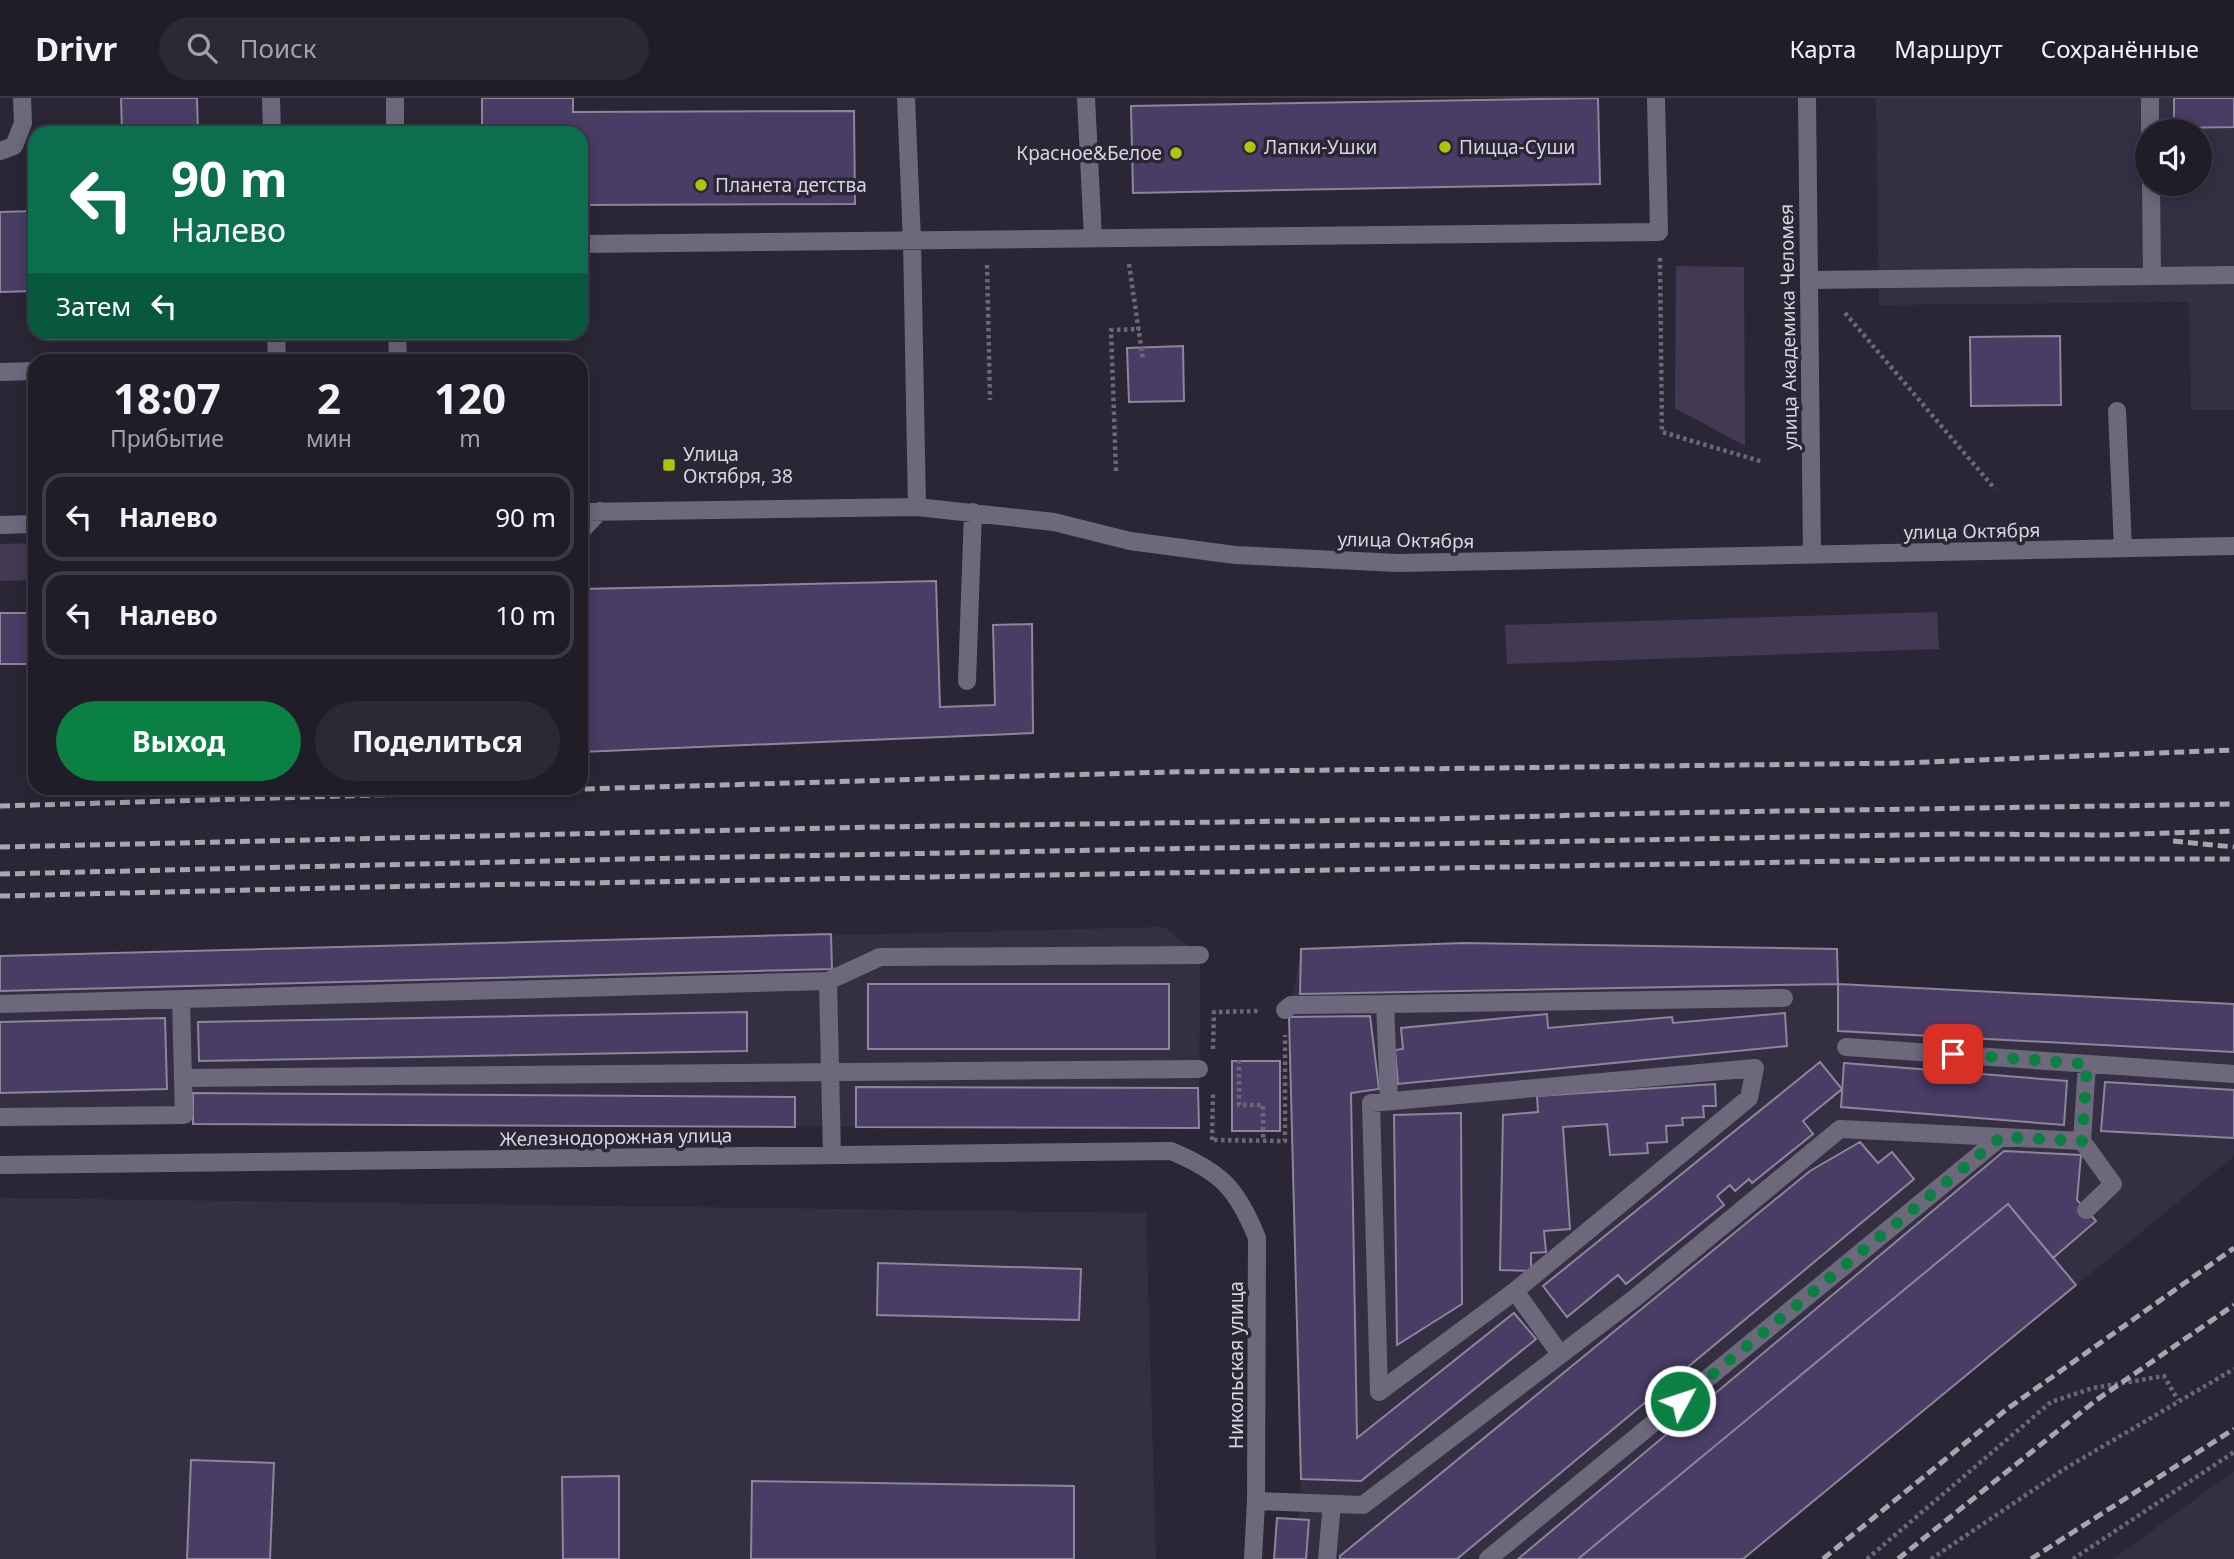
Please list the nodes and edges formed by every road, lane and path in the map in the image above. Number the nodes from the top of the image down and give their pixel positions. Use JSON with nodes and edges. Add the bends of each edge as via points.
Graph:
{"nodes":[{"id":1,"x":22,"y":98,"type":"edge"},
{"id":2,"x":271,"y":98,"type":"edge"},
{"id":3,"x":395,"y":98,"type":"edge"},
{"id":4,"x":906,"y":98,"type":"edge"},
{"id":5,"x":1086,"y":98,"type":"edge"},
{"id":6,"x":1656,"y":98,"type":"edge"},
{"id":7,"x":1807,"y":98,"type":"edge"},
{"id":8,"x":2150,"y":98,"type":"edge"},
{"id":9,"x":2150,"y":119,"type":"edge"},
{"id":10,"x":272,"y":126,"type":"edge"},
{"id":11,"x":395,"y":126,"type":"edge"},
{"id":12,"x":0,"y":151,"type":"edge"},
{"id":13,"x":2151,"y":196,"type":"edge"},
{"id":14,"x":1660,"y":232,"type":"junction"},
{"id":15,"x":1093,"y":238,"type":"junction"},
{"id":16,"x":1125,"y":238,"type":"junction"},
{"id":17,"x":986,"y":239,"type":"junction"},
{"id":18,"x":912,"y":240,"type":"junction"},
{"id":19,"x":588,"y":244,"type":"edge"},
{"id":20,"x":2234,"y":275,"type":"edge"},
{"id":21,"x":2152,"y":276,"type":"junction"},
{"id":22,"x":1809,"y":280,"type":"junction"},
{"id":23,"x":1845,"y":313,"type":"dead end"},
{"id":24,"x":1140,"y":329,"type":"junction"},
{"id":25,"x":1143,"y":360,"type":"dead end"},
{"id":26,"x":28,"y":371,"type":"edge"},
{"id":27,"x":0,"y":372,"type":"edge"},
{"id":28,"x":990,"y":400,"type":"dead end"},
{"id":29,"x":2117,"y":411,"type":"dead end"},
{"id":30,"x":1763,"y":462,"type":"dead end"},
{"id":31,"x":1116,"y":471,"type":"dead end"},
{"id":32,"x":1995,"y":489,"type":"dead end"},
{"id":33,"x":918,"y":507,"type":"junction"},
{"id":34,"x":600,"y":511,"type":"junction"},
{"id":35,"x":588,"y":512,"type":"edge"},
{"id":36,"x":973,"y":512,"type":"junction"},
{"id":37,"x":28,"y":524,"type":"edge"},
{"id":38,"x":588,"y":524,"type":"edge"},
{"id":39,"x":0,"y":525,"type":"edge"},
{"id":40,"x":2234,"y":546,"type":"edge"},
{"id":41,"x":2123,"y":548,"type":"junction"},
{"id":42,"x":1812,"y":555,"type":"junction"},
{"id":43,"x":967,"y":681,"type":"dead end"},
{"id":44,"x":1200,"y":955,"type":"dead end"},
{"id":45,"x":828,"y":981,"type":"junction"},
{"id":46,"x":1784,"y":998,"type":"dead end"},
{"id":47,"x":181,"y":999,"type":"junction"},
{"id":48,"x":0,"y":1004,"type":"edge"},
{"id":49,"x":1385,"y":1004,"type":"junction"},
{"id":50,"x":1284,"y":1010,"type":"junction"},
{"id":51,"x":1846,"y":1047,"type":"dead end"},
{"id":52,"x":1213,"y":1050,"type":"dead end"},
{"id":53,"x":1239,"y":1060,"type":"dead end"},
{"id":54,"x":2087,"y":1064,"type":"junction"},
{"id":55,"x":1199,"y":1069,"type":"dead end"},
{"id":56,"x":830,"y":1072,"type":"junction"},
{"id":57,"x":2234,"y":1074,"type":"edge"},
{"id":58,"x":183,"y":1078,"type":"junction"},
{"id":59,"x":1213,"y":1089,"type":"dead end"},
{"id":60,"x":1389,"y":1101,"type":"junction"},
{"id":61,"x":0,"y":1117,"type":"edge"},
{"id":62,"x":2001,"y":1137,"type":"junction"},
{"id":63,"x":1212,"y":1140,"type":"dead end"},
{"id":64,"x":2082,"y":1141,"type":"junction"},
{"id":65,"x":832,"y":1155,"type":"junction"},
{"id":66,"x":0,"y":1165,"type":"edge"},
{"id":67,"x":1224,"y":1180,"type":"joint"},
{"id":68,"x":2086,"y":1209,"type":"dead end"},
{"id":69,"x":1515,"y":1291,"type":"junction"},
{"id":70,"x":1560,"y":1354,"type":"junction"},
{"id":71,"x":2234,"y":1369,"type":"edge"},
{"id":72,"x":2178,"y":1400,"type":"junction"},
{"id":73,"x":2234,"y":1452,"type":"edge"},
{"id":74,"x":1256,"y":1501,"type":"junction"},
{"id":75,"x":1332,"y":1504,"type":"junction"},
{"id":76,"x":1253,"y":1559,"type":"edge"},
{"id":77,"x":1327,"y":1559,"type":"edge"},
{"id":78,"x":1488,"y":1559,"type":"edge"},
{"id":79,"x":1867,"y":1559,"type":"edge"},
{"id":80,"x":1931,"y":1559,"type":"edge"},
{"id":81,"x":2073,"y":1559,"type":"edge"}],
"edges":[{"from":1,"to":12,"type":"street","via":[[23,123],[14,146]]},
{"from":2,"to":10,"type":"street"},
{"from":3,"to":11,"type":"street"},
{"from":4,"to":18,"type":"street"},
{"from":5,"to":15,"type":"street"},
{"from":6,"to":14,"type":"street"},
{"from":7,"to":22,"type":"street","name":"улица Академика Челомея"},
{"from":8,"to":9,"type":"street"},
{"from":13,"to":21,"type":"street"},
{"from":14,"to":16,"type":"street"},
{"from":14,"to":30,"type":"path","via":[[1662,432]]},
{"from":15,"to":16,"type":"street"},
{"from":15,"to":17,"type":"street"},
{"from":16,"to":24,"type":"path"},
{"from":17,"to":18,"type":"street"},
{"from":17,"to":28,"type":"path"},
{"from":18,"to":19,"type":"street"},
{"from":18,"to":33,"type":"street"},
{"from":20,"to":21,"type":"street"},
{"from":21,"to":22,"type":"street"},
{"from":22,"to":42,"type":"street","name":"улица Академика Челомея"},
{"from":23,"to":32,"type":"path"},
{"from":24,"to":25,"type":"path"},
{"from":24,"to":31,"type":"path","via":[[1111,330]]},
{"from":26,"to":27,"type":"street"},
{"from":29,"to":41,"type":"street"},
{"from":33,"to":34,"type":"street","name":"улица Октября"},
{"from":33,"to":36,"type":"street","name":"улица Октября"},
{"from":34,"to":35,"type":"street","name":"улица Октября"},
{"from":34,"to":38,"type":"street"},
{"from":36,"to":42,"type":"street","name":"улица Октября","via":[[1054,522],[1130,541],[1275,558],[1398,564]]},
{"from":36,"to":43,"type":"street"},
{"from":37,"to":39,"type":"street"},
{"from":40,"to":41,"type":"street","name":"улица Октября"},
{"from":41,"to":42,"type":"street","name":"улица Октября"},
{"from":44,"to":45,"type":"street","via":[[880,957]]},
{"from":45,"to":47,"type":"street"},
{"from":45,"to":56,"type":"street"},
{"from":46,"to":49,"type":"street"},
{"from":47,"to":48,"type":"street"},
{"from":47,"to":58,"type":"street"},
{"from":49,"to":50,"type":"street","via":[[1291,1005]]},
{"from":49,"to":60,"type":"street"},
{"from":50,"to":52,"type":"path","via":[[1214,1012]]},
{"from":50,"to":53,"type":"path","via":[[1285,1141],[1264,1141],[1263,1105],[1239,1105]]},
{"from":51,"to":54,"type":"street"},
{"from":54,"to":57,"type":"street"},
{"from":54,"to":64,"type":"street"},
{"from":55,"to":56,"type":"street"},
{"from":56,"to":58,"type":"street"},
{"from":56,"to":65,"type":"street"},
{"from":58,"to":61,"type":"street","via":[[184,1115]]},
{"from":59,"to":63,"type":"path"},
{"from":60,"to":69,"type":"street","via":[[1371,1103],[1379,1392]]},
{"from":60,"to":69,"type":"street","via":[[1755,1068],[1749,1098]]},
{"from":62,"to":64,"type":"street"},
{"from":62,"to":70,"type":"street","via":[[1840,1129]]},
{"from":62,"to":78,"type":"street"},
{"from":64,"to":68,"type":"street","via":[[2112,1184]]},
{"from":65,"to":66,"type":"street","name":"Железнодорожная улица"},
{"from":65,"to":67,"type":"street","name":"Железнодорожная улица","via":[[1171,1152],[1200,1163]]},
{"from":67,"to":74,"type":"street","name":"Никольская улица","via":[[1246,1209],[1257,1238]]},
{"from":69,"to":70,"type":"street"},
{"from":70,"to":75,"type":"street","via":[[1363,1505]]},
{"from":71,"to":72,"type":"path"},
{"from":72,"to":79,"type":"path","via":[[2164,1376],[2093,1388],[2051,1402]]},
{"from":72,"to":80,"type":"path"},
{"from":73,"to":81,"type":"path"},
{"from":74,"to":75,"type":"street"},
{"from":74,"to":76,"type":"street","name":"Никольская улица"},
{"from":75,"to":77,"type":"street"}]}
